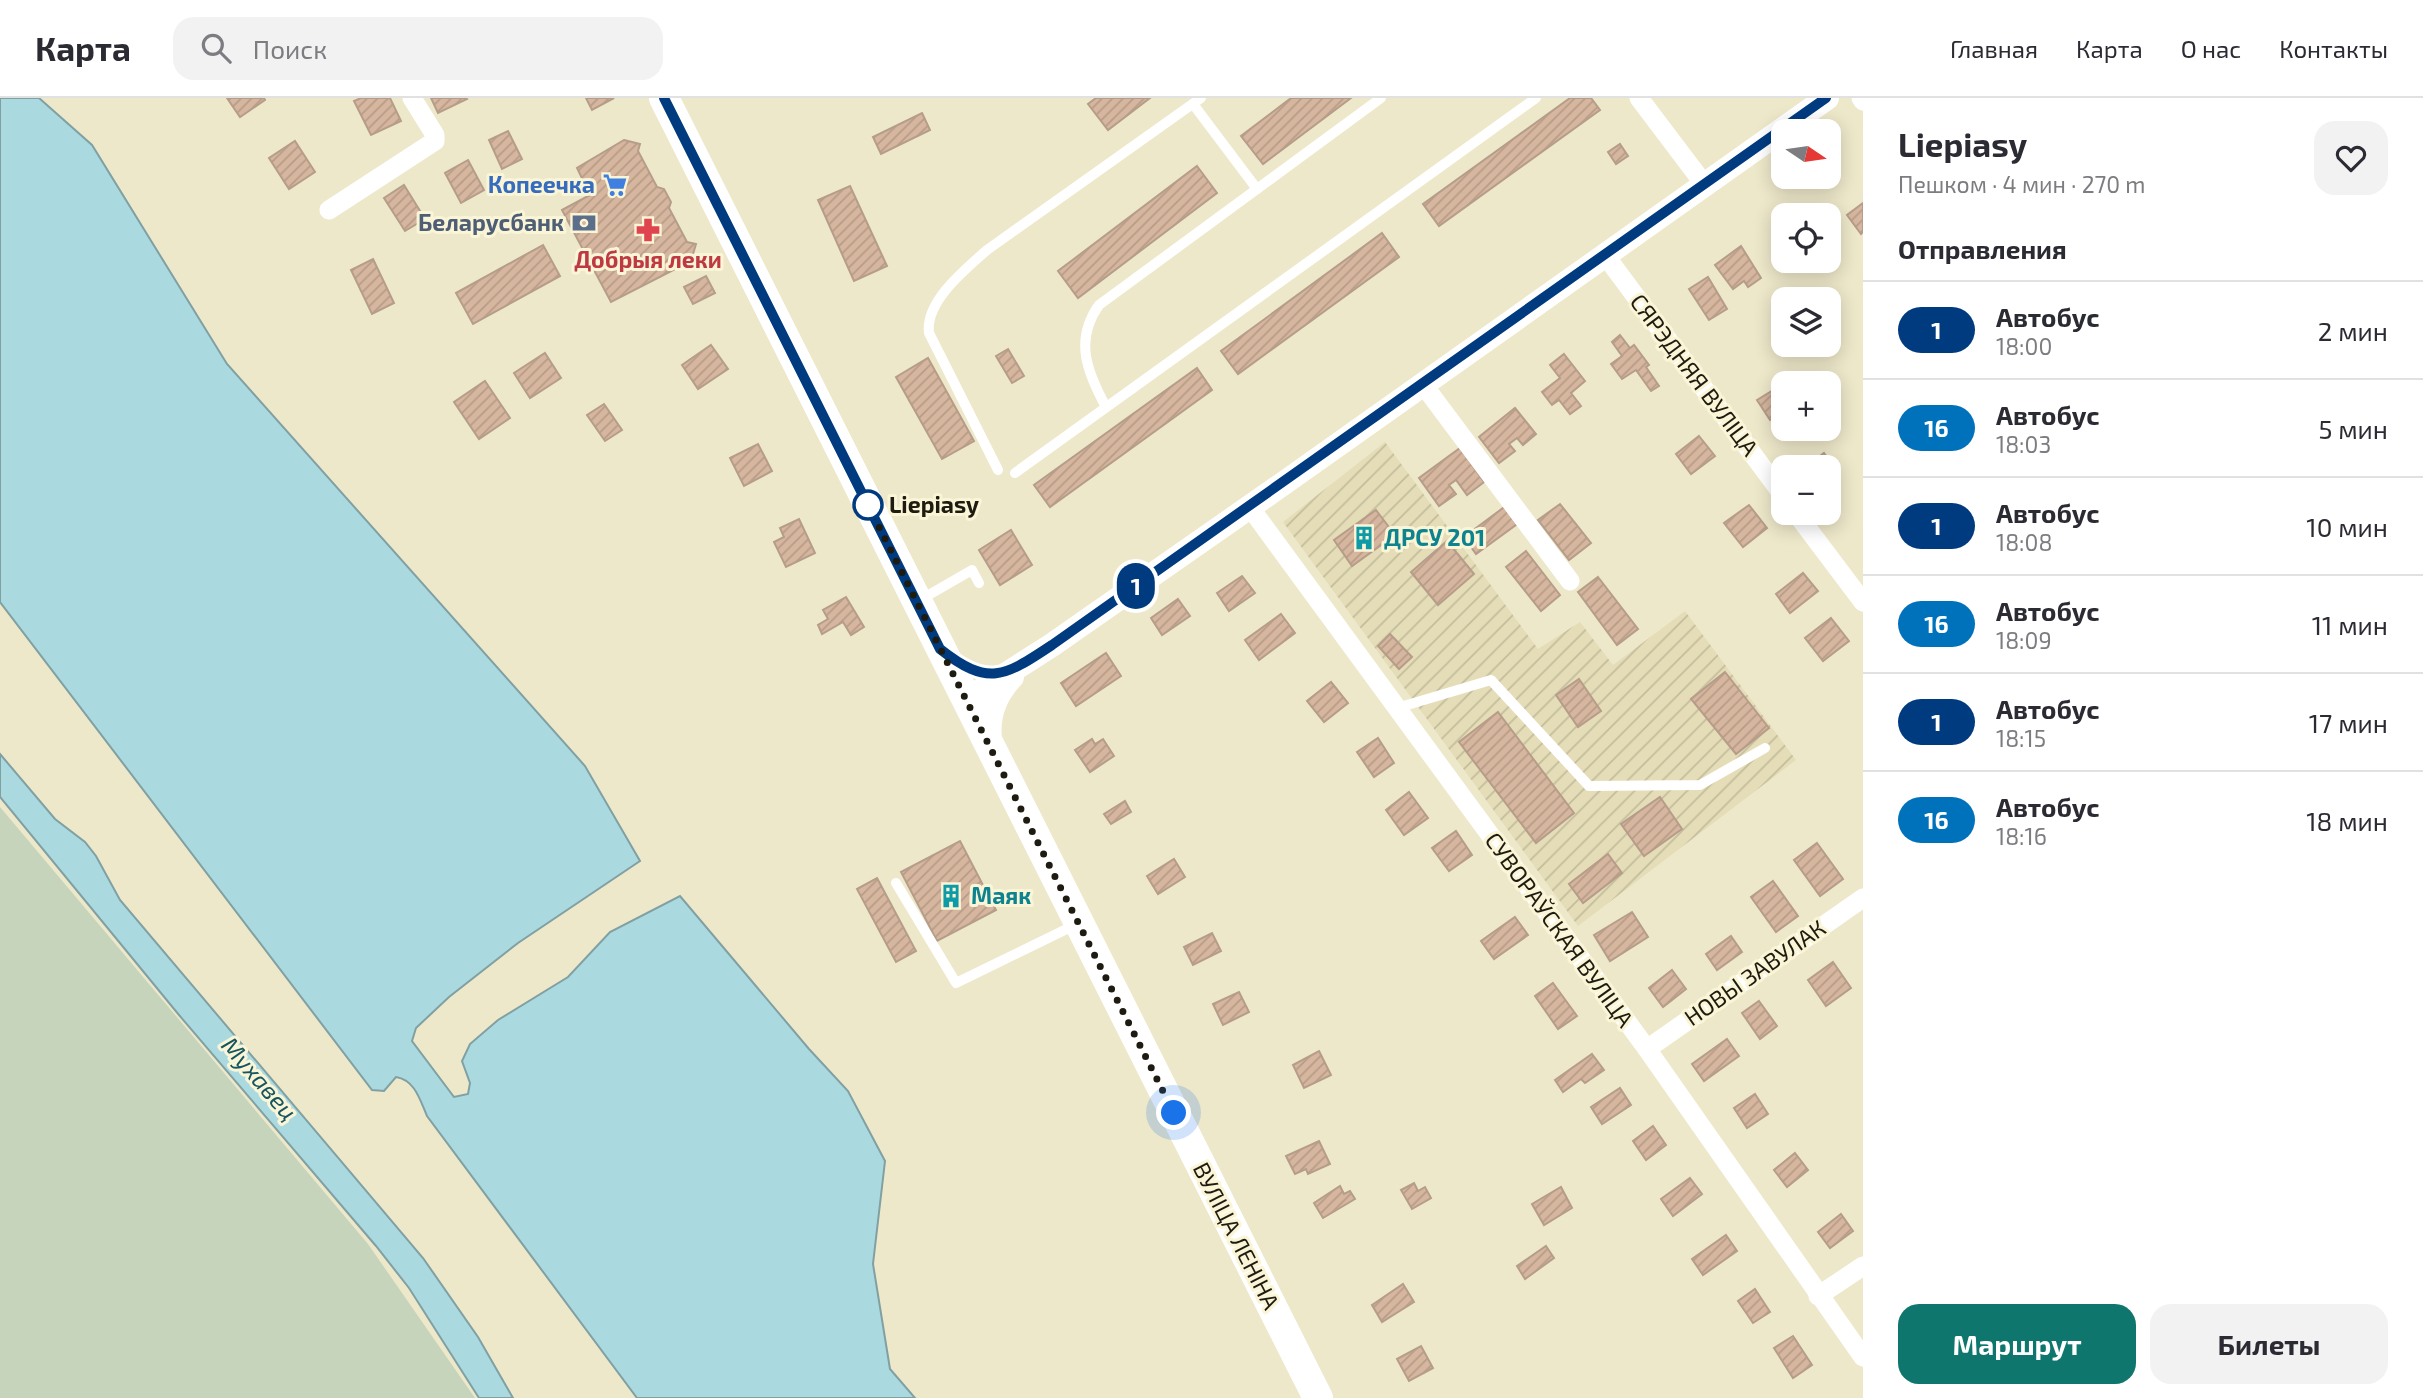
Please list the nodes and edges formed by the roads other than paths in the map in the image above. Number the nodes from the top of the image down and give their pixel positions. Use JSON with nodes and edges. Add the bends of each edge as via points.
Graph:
{"nodes":[{"id":1,"x":412,"y":98,"type":"edge"},
{"id":2,"x":664,"y":98,"type":"edge"},
{"id":3,"x":1381,"y":98,"type":"edge"},
{"id":4,"x":1536,"y":98,"type":"edge"},
{"id":5,"x":1639,"y":98,"type":"edge"},
{"id":6,"x":1826,"y":98,"type":"edge"},
{"id":7,"x":1197,"y":101,"type":"edge"},
{"id":8,"x":1704,"y":184,"type":"junction"},
{"id":9,"x":1257,"y":189,"type":"junction"},
{"id":10,"x":328,"y":210,"type":"dead end"},
{"id":11,"x":1605,"y":255,"type":"junction"},
{"id":12,"x":1422,"y":383,"type":"junction"},
{"id":13,"x":1105,"y":407,"type":"junction"},
{"id":14,"x":999,"y":470,"type":"dead end"},
{"id":15,"x":1015,"y":473,"type":"dead end"},
{"id":16,"x":1771,"y":479,"type":"edge"},
{"id":17,"x":1250,"y":506,"type":"junction"},
{"id":18,"x":1805,"y":525,"type":"edge"},
{"id":19,"x":1570,"y":581,"type":"dead end"},
{"id":20,"x":978,"y":583,"type":"dead end"},
{"id":21,"x":916,"y":602,"type":"junction"},
{"id":22,"x":1863,"y":602,"type":"edge"},
{"id":23,"x":940,"y":649,"type":"junction"},
{"id":24,"x":1024,"y":664,"type":"junction"},
{"id":25,"x":966,"y":700,"type":"junction"},
{"id":26,"x":1397,"y":708,"type":"junction"},
{"id":27,"x":1765,"y":748,"type":"dead end"},
{"id":28,"x":994,"y":756,"type":"junction"},
{"id":29,"x":896,"y":883,"type":"dead end"},
{"id":30,"x":1863,"y":898,"type":"edge"},
{"id":31,"x":1077,"y":924,"type":"junction"},
{"id":32,"x":1647,"y":1049,"type":"junction"},
{"id":33,"x":1863,"y":1266,"type":"edge"},
{"id":34,"x":1818,"y":1296,"type":"junction"},
{"id":35,"x":1863,"y":1357,"type":"edge"},
{"id":36,"x":1318,"y":1398,"type":"edge"}],
"edges":[{"from":1,"to":10,"type":"street","via":[[435,141]]},
{"from":2,"to":21,"type":"main road","name":"ВУЛІЦА ЛЕНІНА"},
{"from":3,"to":9,"type":"lane"},
{"from":4,"to":13,"type":"lane"},
{"from":5,"to":8,"type":"street"},
{"from":6,"to":8,"type":"street"},
{"from":7,"to":9,"type":"lane"},
{"from":7,"to":14,"type":"lane","via":[[987,250],[960,274],[930,318],[929,333]]},
{"from":8,"to":11,"type":"street"},
{"from":9,"to":13,"type":"lane","via":[[1099,304],[1085,333],[1084,354]]},
{"from":11,"to":12,"type":"street"},
{"from":11,"to":16,"type":"street","name":"СЯРЭДНЯЯ ВУЛІЦА"},
{"from":12,"to":17,"type":"street"},
{"from":12,"to":19,"type":"street"},
{"from":13,"to":15,"type":"lane"},
{"from":17,"to":24,"type":"street"},
{"from":17,"to":26,"type":"street","name":"СУВОРАЎСКАЯ ВУЛІЦА"},
{"from":18,"to":22,"type":"street"},
{"from":20,"to":21,"type":"lane","via":[[972,570]]},
{"from":21,"to":23,"type":"main road","name":"ВУЛІЦА ЛЕНІНА"},
{"from":23,"to":24,"type":"street","via":[[983,675]]},
{"from":23,"to":25,"type":"main road","name":"ВУЛІЦА ЛЕНІНА"},
{"from":24,"to":25,"type":"street"},
{"from":24,"to":28,"type":"street","via":[[995,701],[990,741]]},
{"from":25,"to":28,"type":"main road","name":"ВУЛІЦА ЛЕНІНА"},
{"from":26,"to":27,"type":"lane","via":[[1491,680],[1589,786],[1700,785]]},
{"from":26,"to":32,"type":"street","name":"СУВОРАЎСКАЯ ВУЛІЦА"},
{"from":28,"to":31,"type":"main road","name":"ВУЛІЦА ЛЕНІНА"},
{"from":29,"to":31,"type":"lane","via":[[956,983]]},
{"from":30,"to":32,"type":"street","name":"НОВЫ ЗАВУЛАК"},
{"from":31,"to":36,"type":"main road","name":"ВУЛІЦА ЛЕНІНА"},
{"from":32,"to":34,"type":"street","name":"СУВОРАЎСКАЯ ВУЛІЦА"},
{"from":33,"to":34,"type":"street"},
{"from":34,"to":35,"type":"street","name":"СУВОРАЎСКАЯ ВУЛІЦА"}]}
